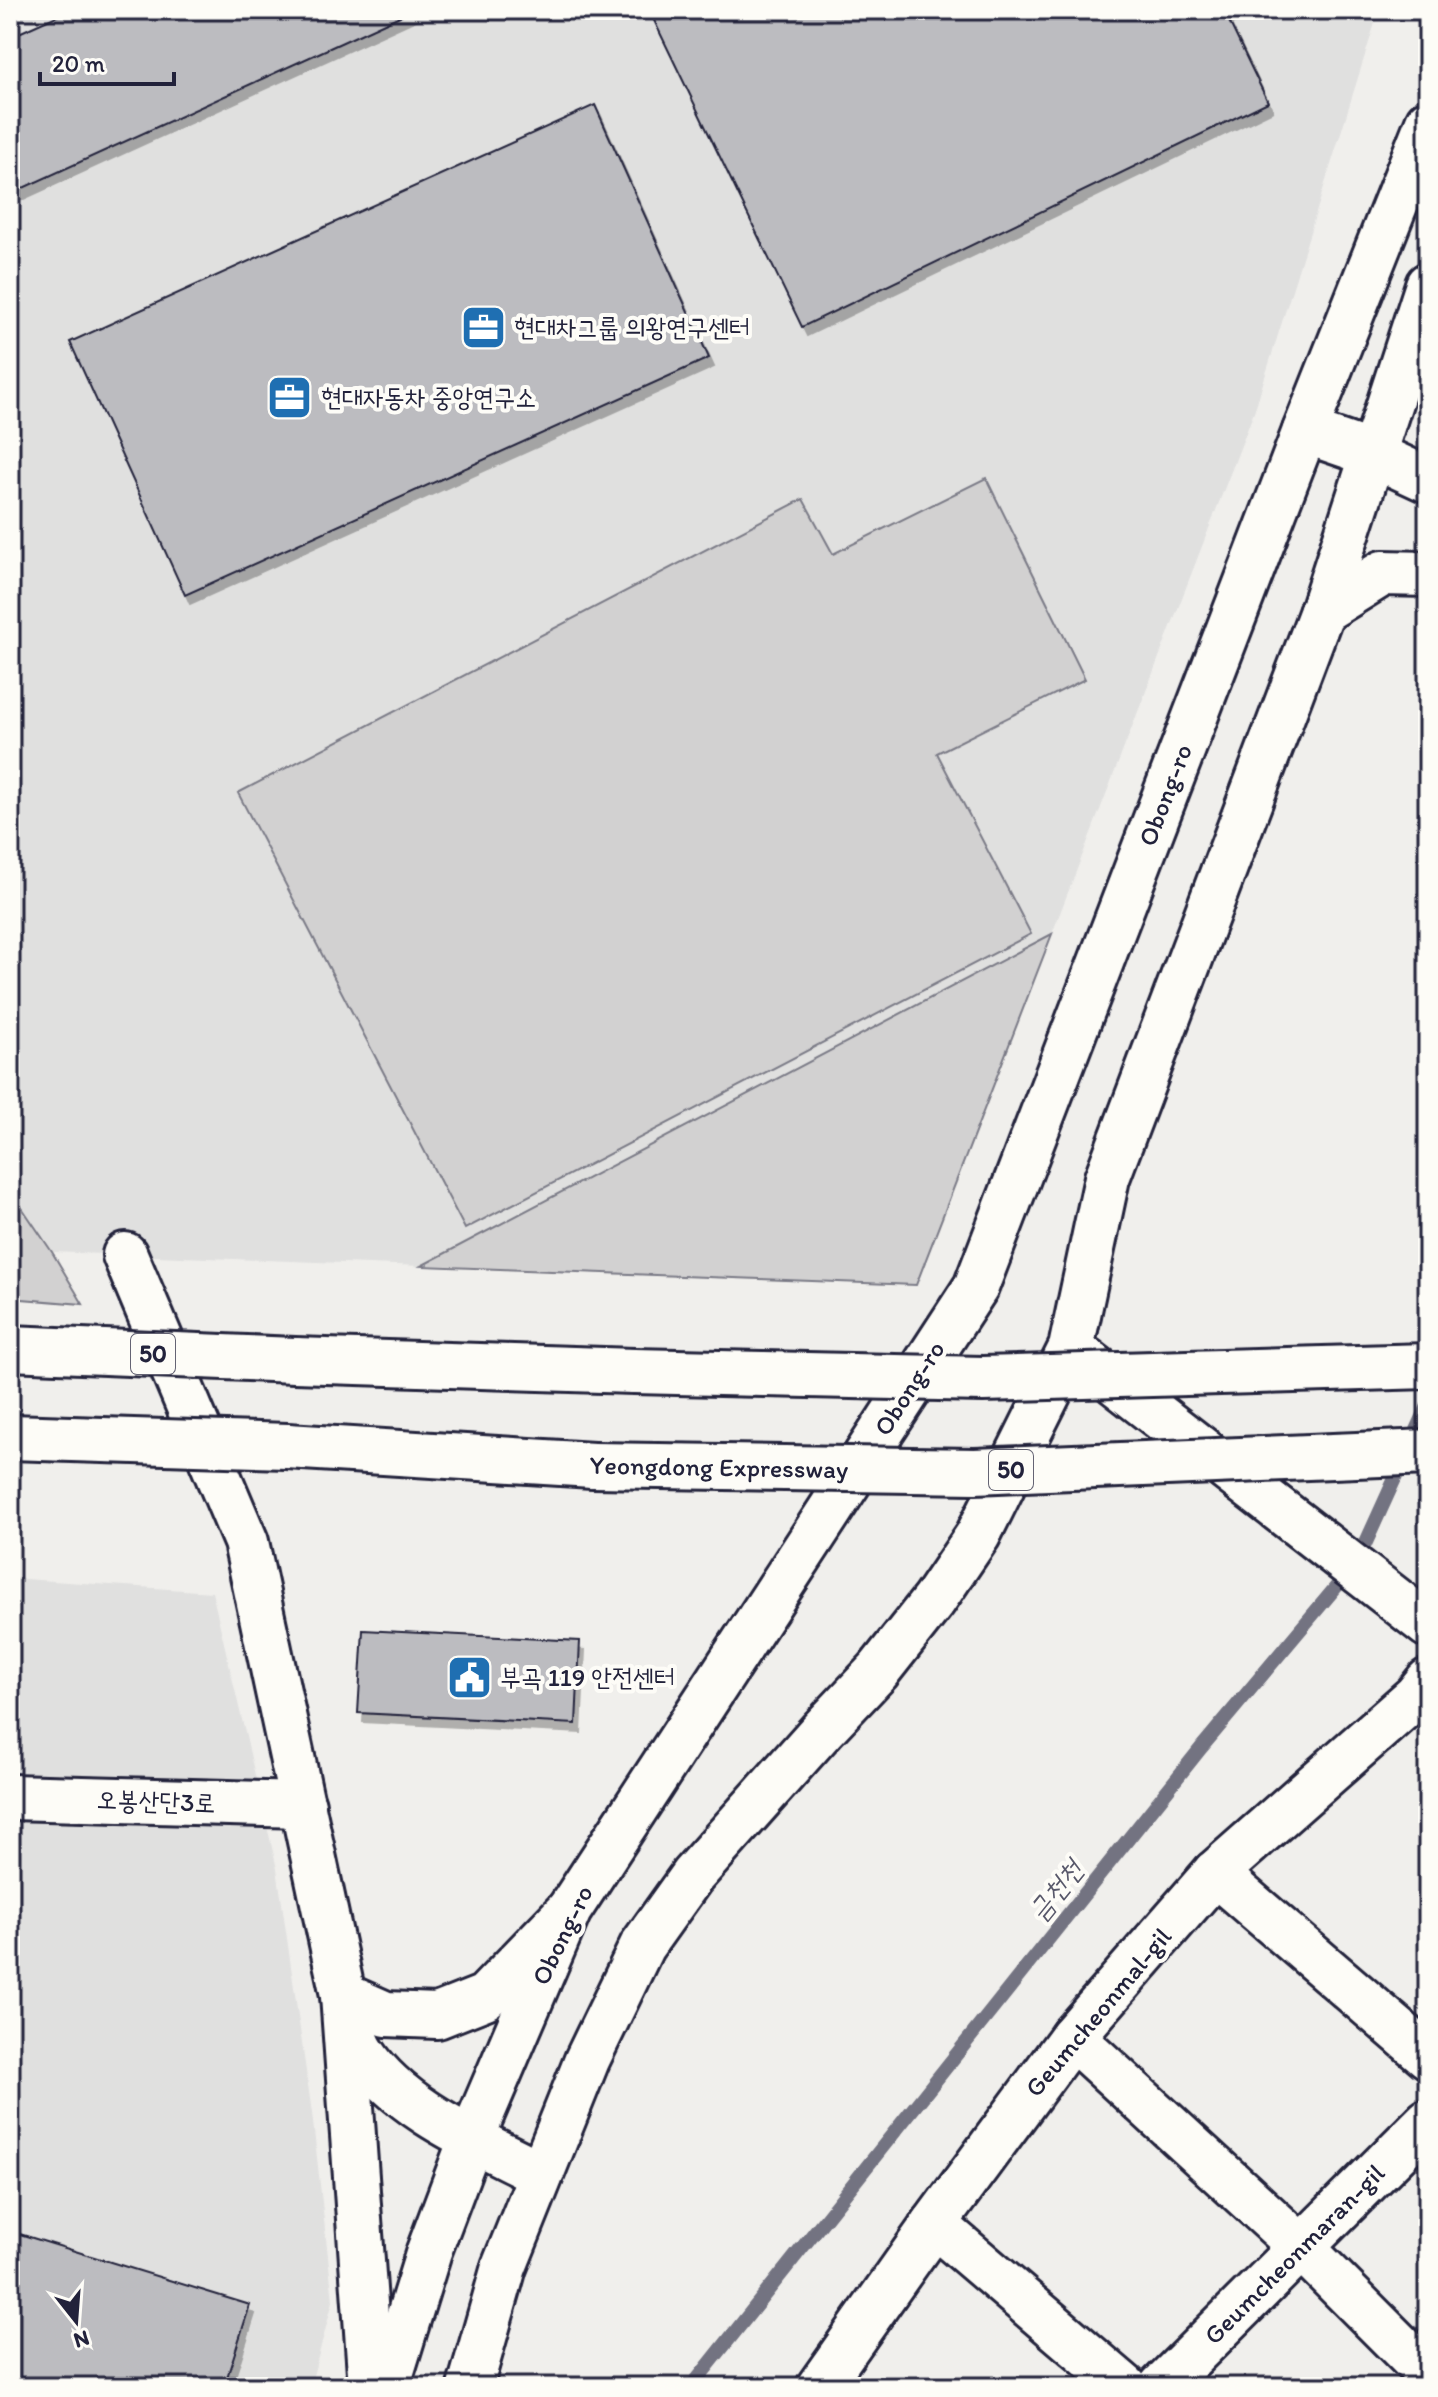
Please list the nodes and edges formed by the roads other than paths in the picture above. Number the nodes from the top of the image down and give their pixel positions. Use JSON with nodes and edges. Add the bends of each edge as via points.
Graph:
{"nodes":[{"id":1,"x":1428,"y":122,"type":"edge"},
{"id":2,"x":1425,"y":306,"type":"edge"},
{"id":3,"x":1305,"y":431,"type":"junction"},
{"id":4,"x":1372,"y":454,"type":"junction"},
{"id":5,"x":1428,"y":459,"type":"edge"},
{"id":6,"x":1428,"y":480,"type":"edge"},
{"id":7,"x":1428,"y":574,"type":"edge"},
{"id":8,"x":1322,"y":611,"type":"junction"},
{"id":9,"x":125,"y":1255,"type":"dead end"},
{"id":10,"x":10,"y":1348,"type":"edge"},
{"id":11,"x":1071,"y":1348,"type":"junction"},
{"id":12,"x":1428,"y":1366,"type":"edge"},
{"id":13,"x":10,"y":1437,"type":"edge"},
{"id":14,"x":1428,"y":1452,"type":"edge"},
{"id":15,"x":1428,"y":1625,"type":"edge"},
{"id":16,"x":1424,"y":1695,"type":"edge"},
{"id":17,"x":10,"y":1797,"type":"edge"},
{"id":18,"x":303,"y":1805,"type":"junction"},
{"id":19,"x":1215,"y":1873,"type":"junction"},
{"id":20,"x":569,"y":1910,"type":"junction"},
{"id":21,"x":343,"y":1995,"type":"junction"},
{"id":22,"x":1072,"y":2037,"type":"junction"},
{"id":23,"x":1428,"y":2056,"type":"edge"},
{"id":24,"x":1428,"y":2121,"type":"edge"},
{"id":25,"x":472,"y":2137,"type":"junction"},
{"id":26,"x":541,"y":2174,"type":"junction"},
{"id":27,"x":934,"y":2224,"type":"junction"},
{"id":28,"x":1301,"y":2247,"type":"junction"},
{"id":29,"x":1428,"y":2374,"type":"edge"},
{"id":30,"x":371,"y":2387,"type":"edge"},
{"id":31,"x":387,"y":2387,"type":"edge"},
{"id":32,"x":470,"y":2387,"type":"edge"},
{"id":33,"x":819,"y":2387,"type":"edge"},
{"id":34,"x":1125,"y":2387,"type":"edge"},
{"id":35,"x":1161,"y":2387,"type":"edge"}],
"edges":[{"from":1,"to":3,"type":"main road","name":"Obong-ro"},
{"from":2,"to":4,"type":"main road"},
{"from":3,"to":4,"type":"main road"},
{"from":3,"to":20,"type":"main road","name":"Obong-ro","via":[[976,1287]]},
{"from":4,"to":5,"type":"main road"},
{"from":4,"to":6,"type":"main road"},
{"from":4,"to":8,"type":"main road"},
{"from":7,"to":8,"type":"main road","via":[[1383,573]]},
{"from":8,"to":11,"type":"main road","via":[[1107,1178]]},
{"from":9,"to":18,"type":"main road","via":[[246,1542]]},
{"from":10,"to":12,"type":"main road","number":"50","bridge":true,"via":[[983,1379]]},
{"from":11,"to":15,"type":"main road"},
{"from":11,"to":26,"type":"main road","via":[[978,1535],[934,1600],[878,1671],[692,1876],[642,1946],[587,2060]]},
{"from":13,"to":14,"type":"main road","name":"Yeongdong Expressway","number":"50","bridge":true,"via":[[287,1446],[593,1465],[975,1471]]},
{"from":16,"to":19,"type":"main road","name":"Geumcheonmal-gil"},
{"from":17,"to":18,"type":"main road","name":"오봉산단3로"},
{"from":18,"to":21,"type":"main road"},
{"from":19,"to":22,"type":"main road","name":"Geumcheonmal-gil"},
{"from":19,"to":23,"type":"main road"},
{"from":20,"to":21,"type":"main road","via":[[485,1997],[437,2016],[386,2014]]},
{"from":20,"to":25,"type":"main road","name":"Obong-ro"},
{"from":21,"to":25,"type":"main road","via":[[362,2052],[391,2085],[436,2119]]},
{"from":21,"to":30,"type":"main road"},
{"from":22,"to":27,"type":"main road","name":"Geumcheonmal-gil"},
{"from":22,"to":28,"type":"main road"},
{"from":24,"to":28,"type":"main road","name":"Geumcheonmaran-gil"},
{"from":25,"to":26,"type":"main road"},
{"from":25,"to":31,"type":"main road","name":"Obong-ro","via":[[429,2251]]},
{"from":26,"to":32,"type":"main road","via":[[504,2267]]},
{"from":27,"to":33,"type":"main road","name":"Geumcheonmal-gil"},
{"from":27,"to":34,"type":"main road"},
{"from":28,"to":29,"type":"main road"},
{"from":28,"to":35,"type":"main road","name":"Geumcheonmaran-gil"}]}
